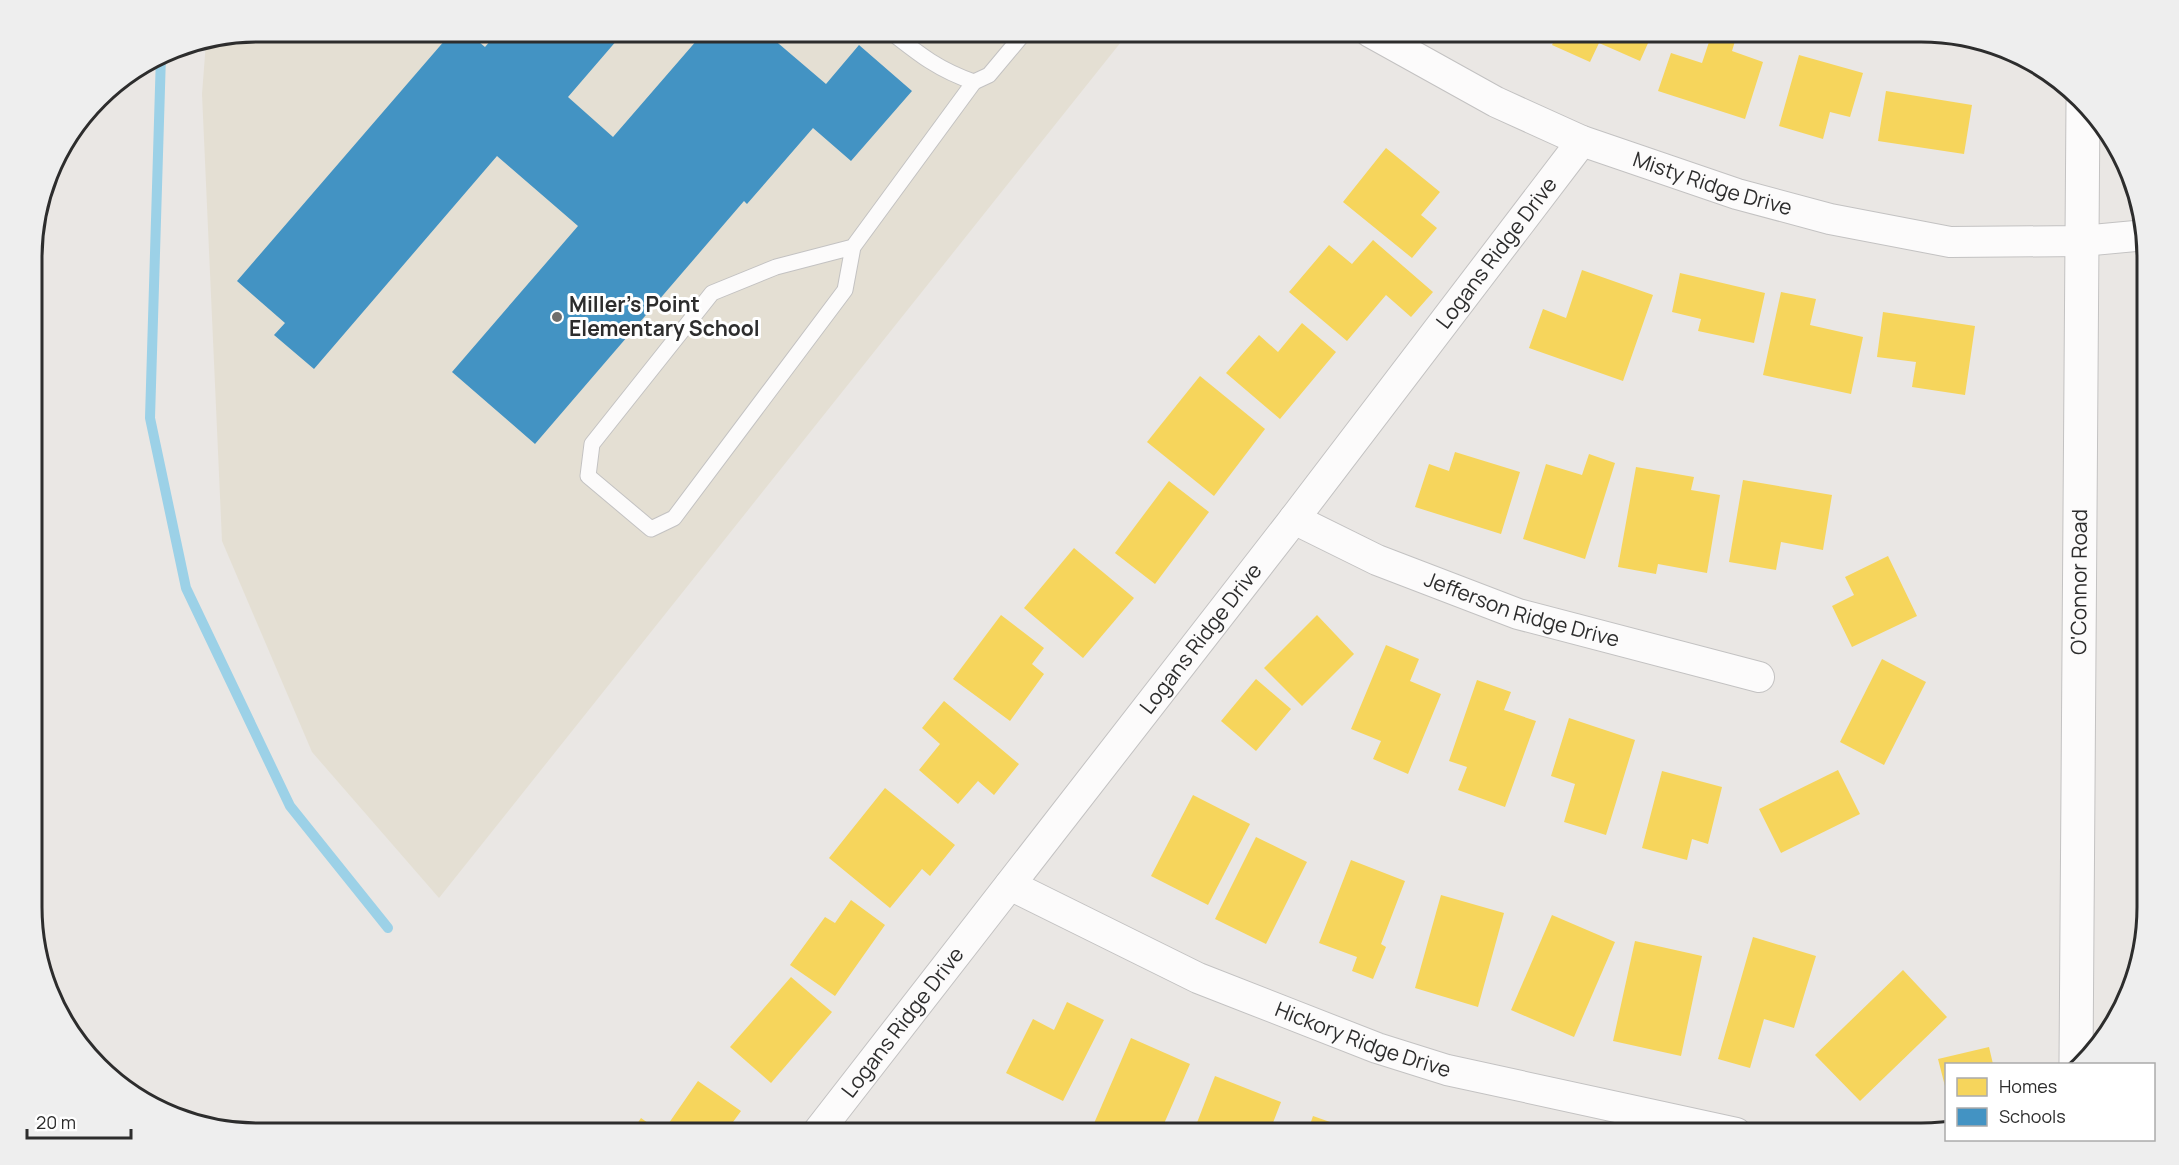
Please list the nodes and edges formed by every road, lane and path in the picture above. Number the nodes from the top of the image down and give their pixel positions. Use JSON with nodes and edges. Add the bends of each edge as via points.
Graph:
{"nodes":[{"id":1,"x":903,"y":42,"type":"edge"},
{"id":2,"x":1017,"y":42,"type":"edge"},
{"id":3,"x":1388,"y":42,"type":"edge"},
{"id":4,"x":974,"y":82,"type":"junction"},
{"id":5,"x":2083,"y":116,"type":"edge"},
{"id":6,"x":1582,"y":141,"type":"junction"},
{"id":7,"x":2136,"y":236,"type":"edge"},
{"id":8,"x":2082,"y":241,"type":"junction"},
{"id":9,"x":853,"y":247,"type":"junction"},
{"id":10,"x":1294,"y":519,"type":"junction"},
{"id":11,"x":1759,"y":677,"type":"dead end"},
{"id":12,"x":1010,"y":885,"type":"junction"},
{"id":13,"x":2076,"y":1057,"type":"edge"},
{"id":14,"x":825,"y":1123,"type":"edge"},
{"id":15,"x":1690,"y":1123,"type":"edge"}],
"edges":[{"from":1,"to":4,"type":"lane","via":[[928,62]]},
{"from":2,"to":4,"type":"lane","via":[[989,75]]},
{"from":3,"to":6,"type":"street","name":"Misty Ridge Drive","via":[[1496,102]]},
{"from":4,"to":9,"type":"lane"},
{"from":5,"to":8,"type":"main road","name":"O'Connor Road"},
{"from":6,"to":8,"type":"street","name":"Misty Ridge Drive","via":[[1737,194],[1830,219],[1950,242]]},
{"from":6,"to":10,"type":"street","name":"Logans Ridge Drive"},
{"from":7,"to":8,"type":"street","name":"Misty Ridge Drive"},
{"from":8,"to":13,"type":"main road","name":"O'Connor Road"},
{"from":9,"to":9,"type":"lane","via":[[776,267],[712,293],[592,444],[588,476],[651,529],[674,518],[845,290]]},
{"from":10,"to":11,"type":"street","name":"Jefferson Ridge Drive","via":[[1377,560],[1518,615]]},
{"from":10,"to":12,"type":"street","name":"Logans Ridge Drive"},
{"from":12,"to":14,"type":"street","name":"Logans Ridge Drive"},
{"from":12,"to":15,"type":"street","name":"Hickory Ridge Drive","via":[[1198,978],[1377,1048],[1447,1070]]}]}
